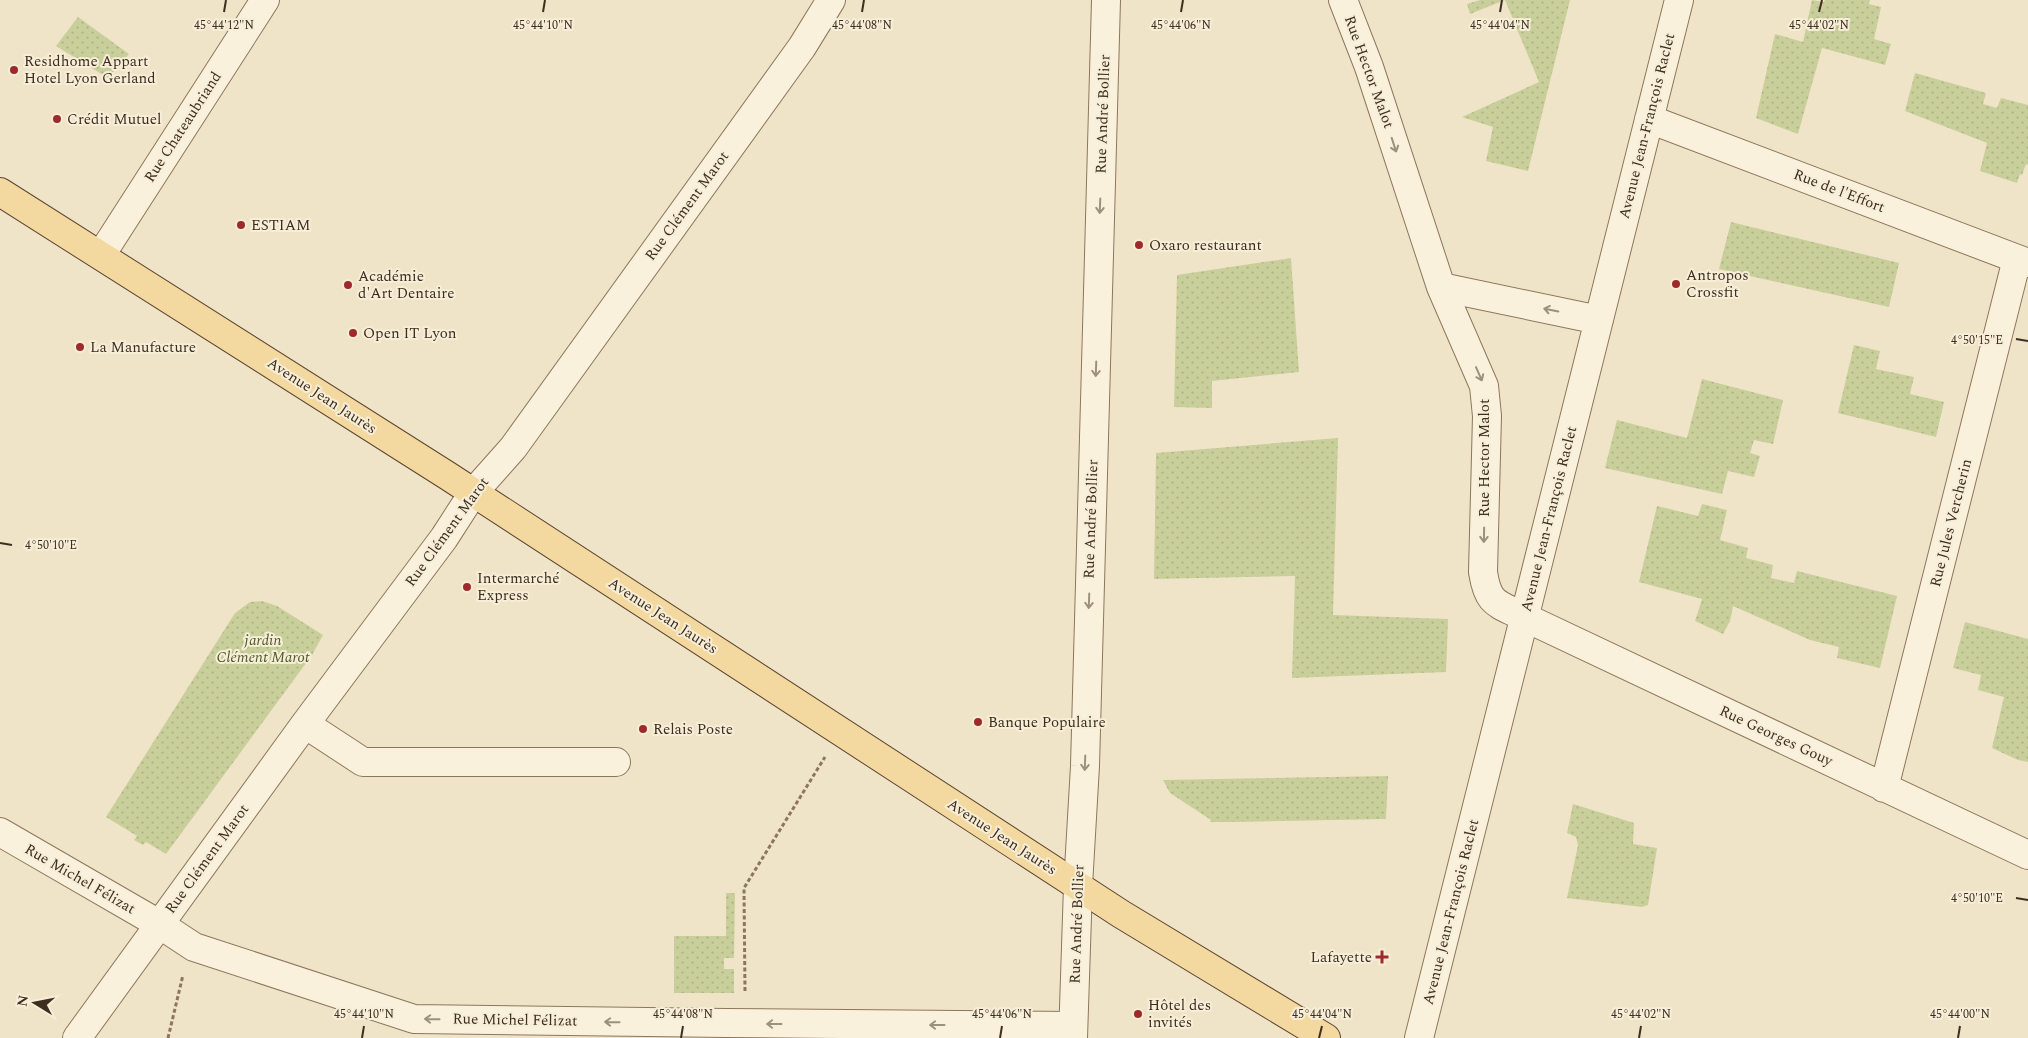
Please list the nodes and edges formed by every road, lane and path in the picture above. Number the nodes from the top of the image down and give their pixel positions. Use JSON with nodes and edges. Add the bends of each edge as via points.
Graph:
{"nodes":[{"id":1,"x":265,"y":0,"type":"edge"},
{"id":2,"x":831,"y":0,"type":"edge"},
{"id":3,"x":1106,"y":0,"type":"edge"},
{"id":4,"x":1343,"y":0,"type":"edge"},
{"id":5,"x":1679,"y":0,"type":"edge"},
{"id":6,"x":1649,"y":119,"type":"junction"},
{"id":7,"x":0,"y":192,"type":"edge"},
{"id":8,"x":101,"y":255,"type":"junction"},
{"id":9,"x":2023,"y":261,"type":"edge"},
{"id":10,"x":1441,"y":287,"type":"junction"},
{"id":11,"x":1599,"y":320,"type":"junction"},
{"id":12,"x":473,"y":493,"type":"junction"},
{"id":13,"x":1524,"y":617,"type":"junction"},
{"id":14,"x":305,"y":724,"type":"junction"},
{"id":15,"x":841,"y":732,"type":"junction"},
{"id":16,"x":616,"y":762,"type":"dead end"},
{"id":17,"x":1884,"y":788,"type":"junction"},
{"id":18,"x":0,"y":832,"type":"edge"},
{"id":19,"x":2028,"y":855,"type":"edge"},
{"id":20,"x":1078,"y":886,"type":"junction"},
{"id":21,"x":159,"y":924,"type":"junction"},
{"id":22,"x":194,"y":947,"type":"junction"},
{"id":23,"x":745,"y":999,"type":"dead end"},
{"id":24,"x":1073,"y":1032,"type":"edge"},
{"id":25,"x":77,"y":1038,"type":"edge"},
{"id":26,"x":168,"y":1038,"type":"edge"},
{"id":27,"x":1326,"y":1038,"type":"edge"},
{"id":28,"x":1419,"y":1038,"type":"edge"}],
"edges":[{"from":1,"to":8,"type":"street","name":"Rue Chateaubriand"},
{"from":2,"to":12,"type":"street","name":"Rue Clément Marot","via":[[802,47],[513,448]]},
{"from":3,"to":20,"type":"street","name":"Rue André Bollier","one_way":true},
{"from":4,"to":10,"type":"street","name":"Rue Hector Malot","one_way":true},
{"from":5,"to":6,"type":"street","name":"Avenue Jean-François Raclet"},
{"from":6,"to":9,"type":"street","name":"Rue de l'Effort"},
{"from":6,"to":11,"type":"street","name":"Avenue Jean-François Raclet"},
{"from":7,"to":8,"type":"main road","name":"Avenue Jean Jaurès"},
{"from":8,"to":12,"type":"main road","name":"Avenue Jean Jaurès"},
{"from":9,"to":17,"type":"street","name":"Rue Jules Vercherin"},
{"from":11,"to":10,"type":"street","one_way":true},
{"from":10,"to":13,"type":"street","name":"Rue Hector Malot","one_way":true,"via":[[1484,386],[1487,416],[1483,572],[1486,591],[1496,603]]},
{"from":11,"to":13,"type":"street","name":"Avenue Jean-François Raclet"},
{"from":12,"to":14,"type":"street","name":"Rue Clément Marot","via":[[444,538]]},
{"from":12,"to":15,"type":"main road","name":"Avenue Jean Jaurès"},
{"from":13,"to":17,"type":"street","name":"Rue Georges Gouy"},
{"from":13,"to":28,"type":"street","name":"Avenue Jean-François Raclet"},
{"from":14,"to":16,"type":"street","via":[[363,762]]},
{"from":14,"to":21,"type":"street","name":"Rue Clément Marot"},
{"from":15,"to":20,"type":"main road","name":"Avenue Jean Jaurès"},
{"from":15,"to":23,"type":"path","via":[[744,888]]},
{"from":17,"to":19,"type":"street","name":"Rue Georges Gouy"},
{"from":18,"to":21,"type":"street","name":"Rue Michel Félizat"},
{"from":20,"to":24,"type":"street","name":"Rue André Bollier"},
{"from":20,"to":27,"type":"main road","name":"Avenue Jean Jaurès"},
{"from":21,"to":22,"type":"street","name":"Rue Michel Félizat"},
{"from":21,"to":25,"type":"street","name":"Rue Clément Marot"},
{"from":24,"to":22,"type":"street","name":"Rue Michel Félizat","one_way":true,"via":[[414,1019]]},
{"from":22,"to":26,"type":"path","via":[[181,982]]}]}
